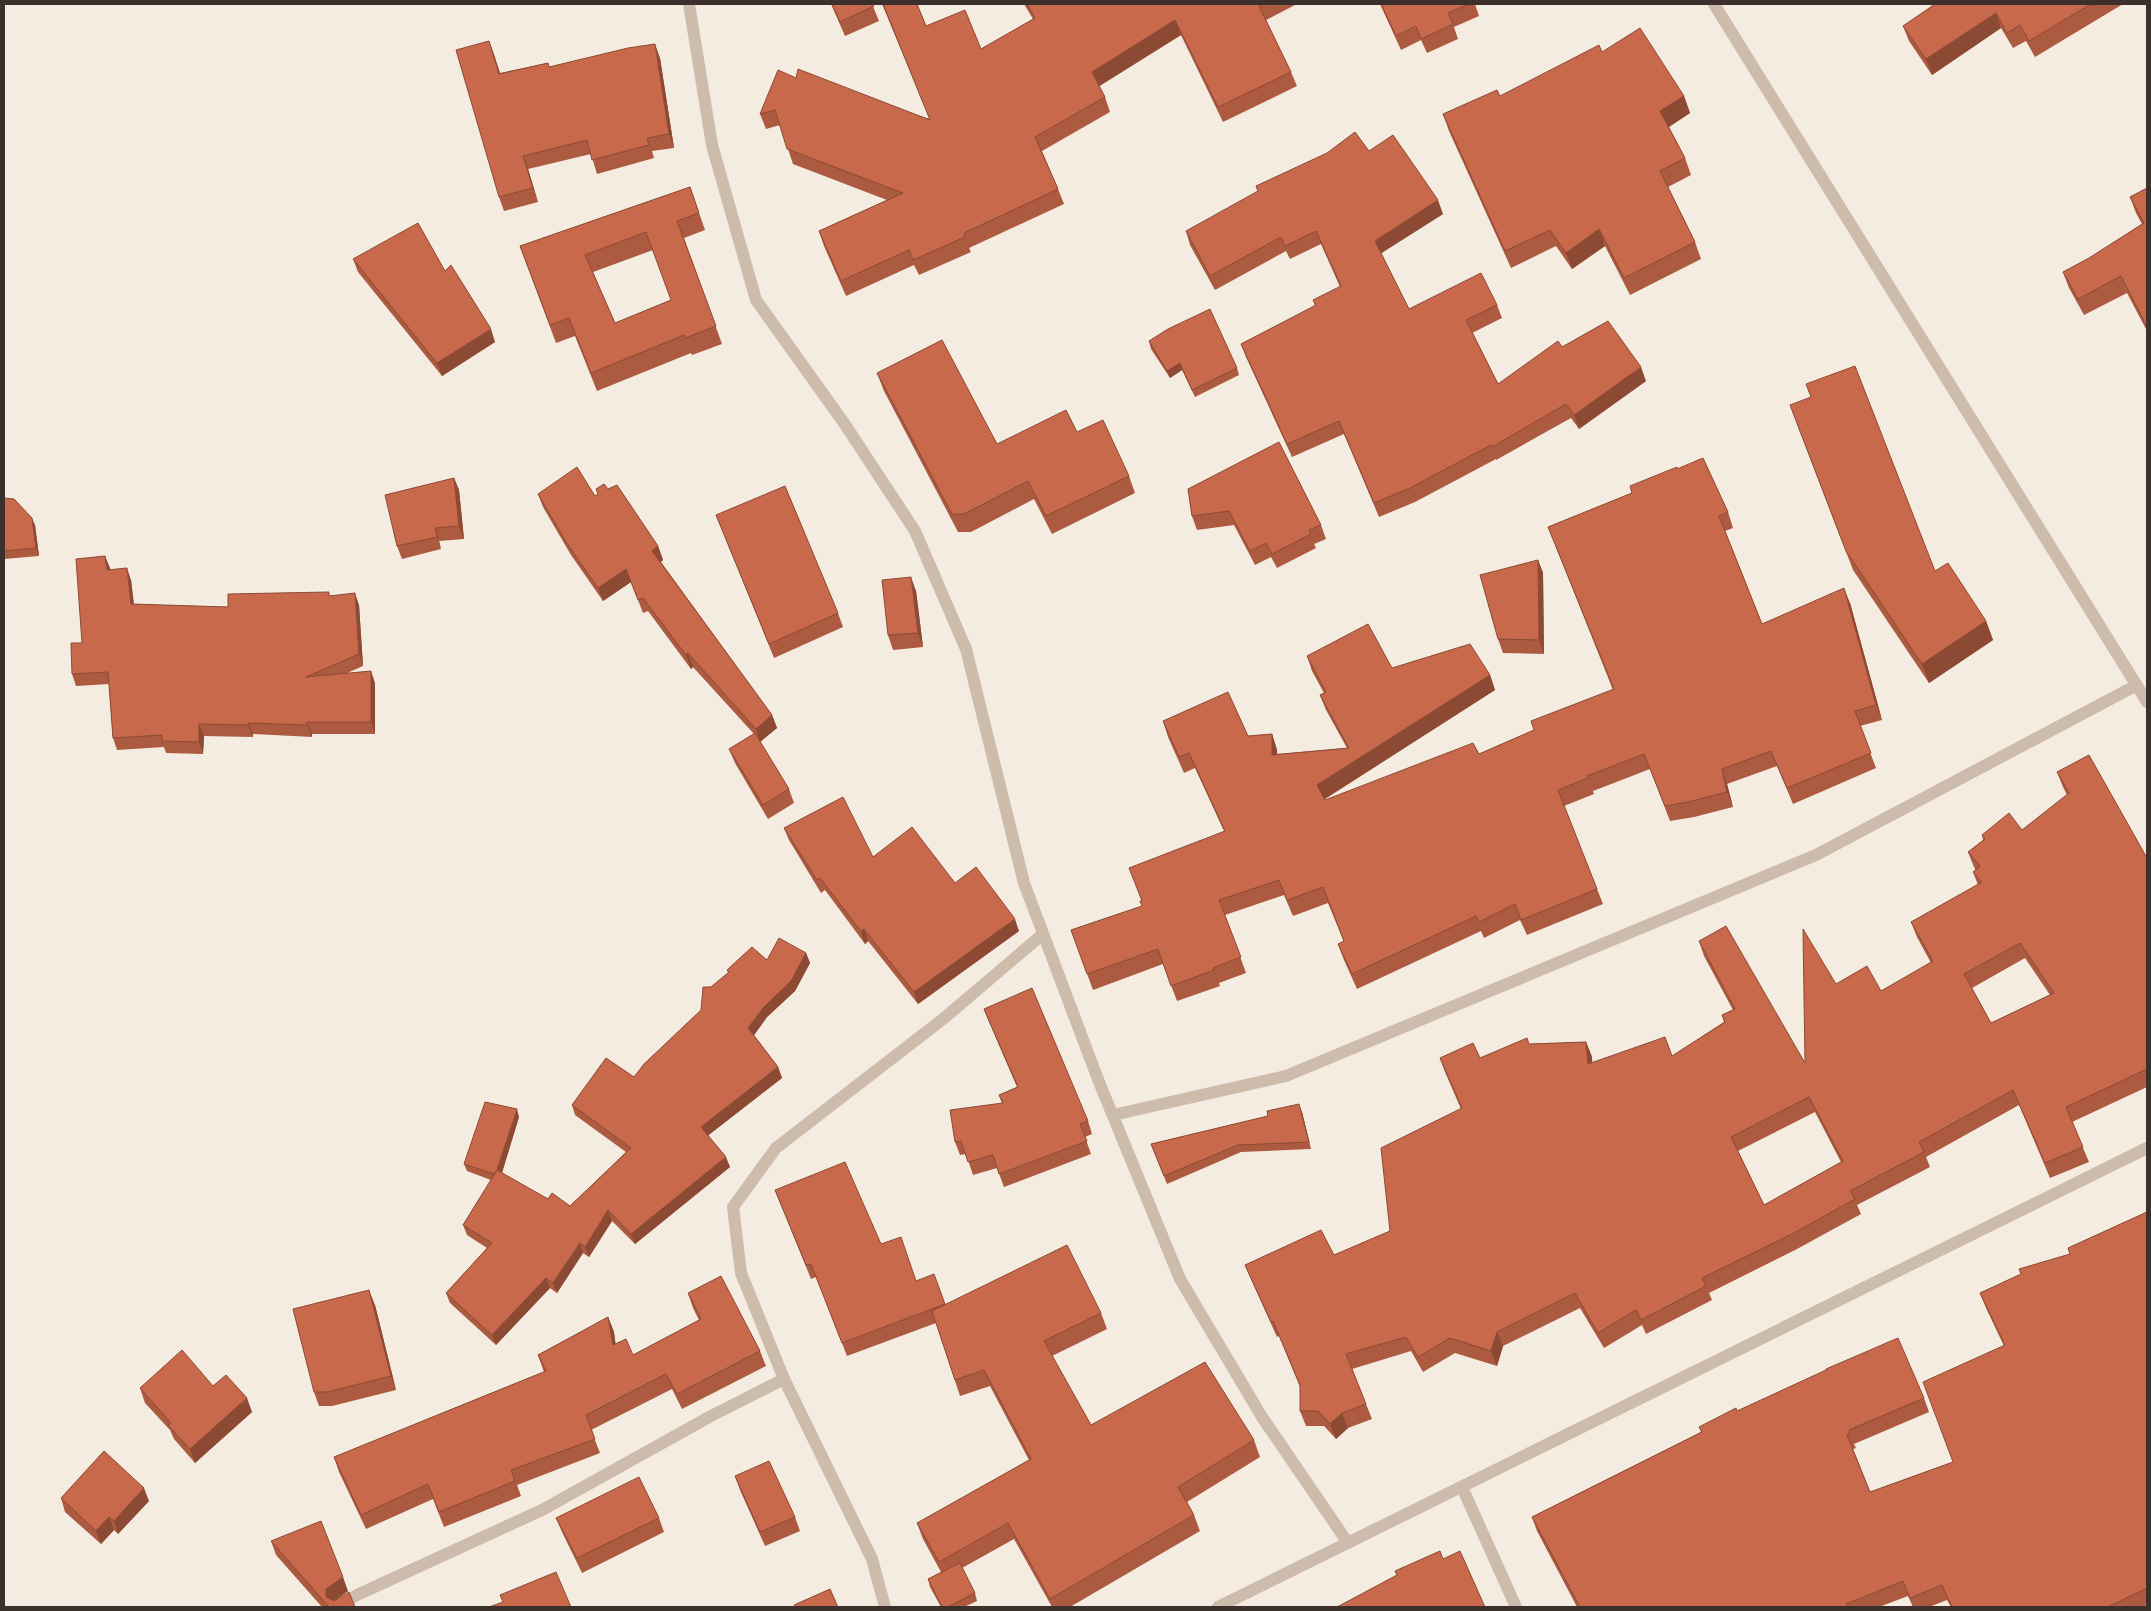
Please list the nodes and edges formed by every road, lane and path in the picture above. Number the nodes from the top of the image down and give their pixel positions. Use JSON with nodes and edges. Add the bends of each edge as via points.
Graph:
{"nodes":[{"id":1,"x":689,"y":4,"type":"edge"},
{"id":2,"x":1714,"y":4,"type":"edge"},
{"id":3,"x":2137,"y":685,"type":"junction"},
{"id":4,"x":2147,"y":702,"type":"edge"},
{"id":5,"x":1043,"y":934,"type":"junction"},
{"id":6,"x":1113,"y":1115,"type":"junction"},
{"id":7,"x":2147,"y":1148,"type":"edge"},
{"id":8,"x":784,"y":1379,"type":"junction"},
{"id":9,"x":1462,"y":1487,"type":"junction"},
{"id":10,"x":1348,"y":1543,"type":"junction"},
{"id":11,"x":338,"y":1607,"type":"edge"},
{"id":12,"x":885,"y":1607,"type":"edge"},
{"id":13,"x":1218,"y":1607,"type":"edge"},
{"id":14,"x":1516,"y":1607,"type":"edge"}],
"edges":[{"from":1,"to":5,"type":"street","via":[[712,146],[756,300],[916,530],[966,649],[1024,883]]},
{"from":2,"to":3,"type":"street"},
{"from":3,"to":4,"type":"street"},
{"from":3,"to":6,"type":"street","via":[[1816,855],[1286,1076]]},
{"from":5,"to":6,"type":"street"},
{"from":5,"to":8,"type":"street","via":[[943,1019],[776,1148],[733,1207],[742,1273]]},
{"from":6,"to":10,"type":"street","via":[[1180,1279],[1262,1417]]},
{"from":7,"to":9,"type":"street"},
{"from":8,"to":11,"type":"street","via":[[542,1510],[356,1595]]},
{"from":8,"to":12,"type":"street","via":[[872,1559]]},
{"from":9,"to":10,"type":"street"},
{"from":9,"to":14,"type":"street"},
{"from":10,"to":13,"type":"street"}]}
